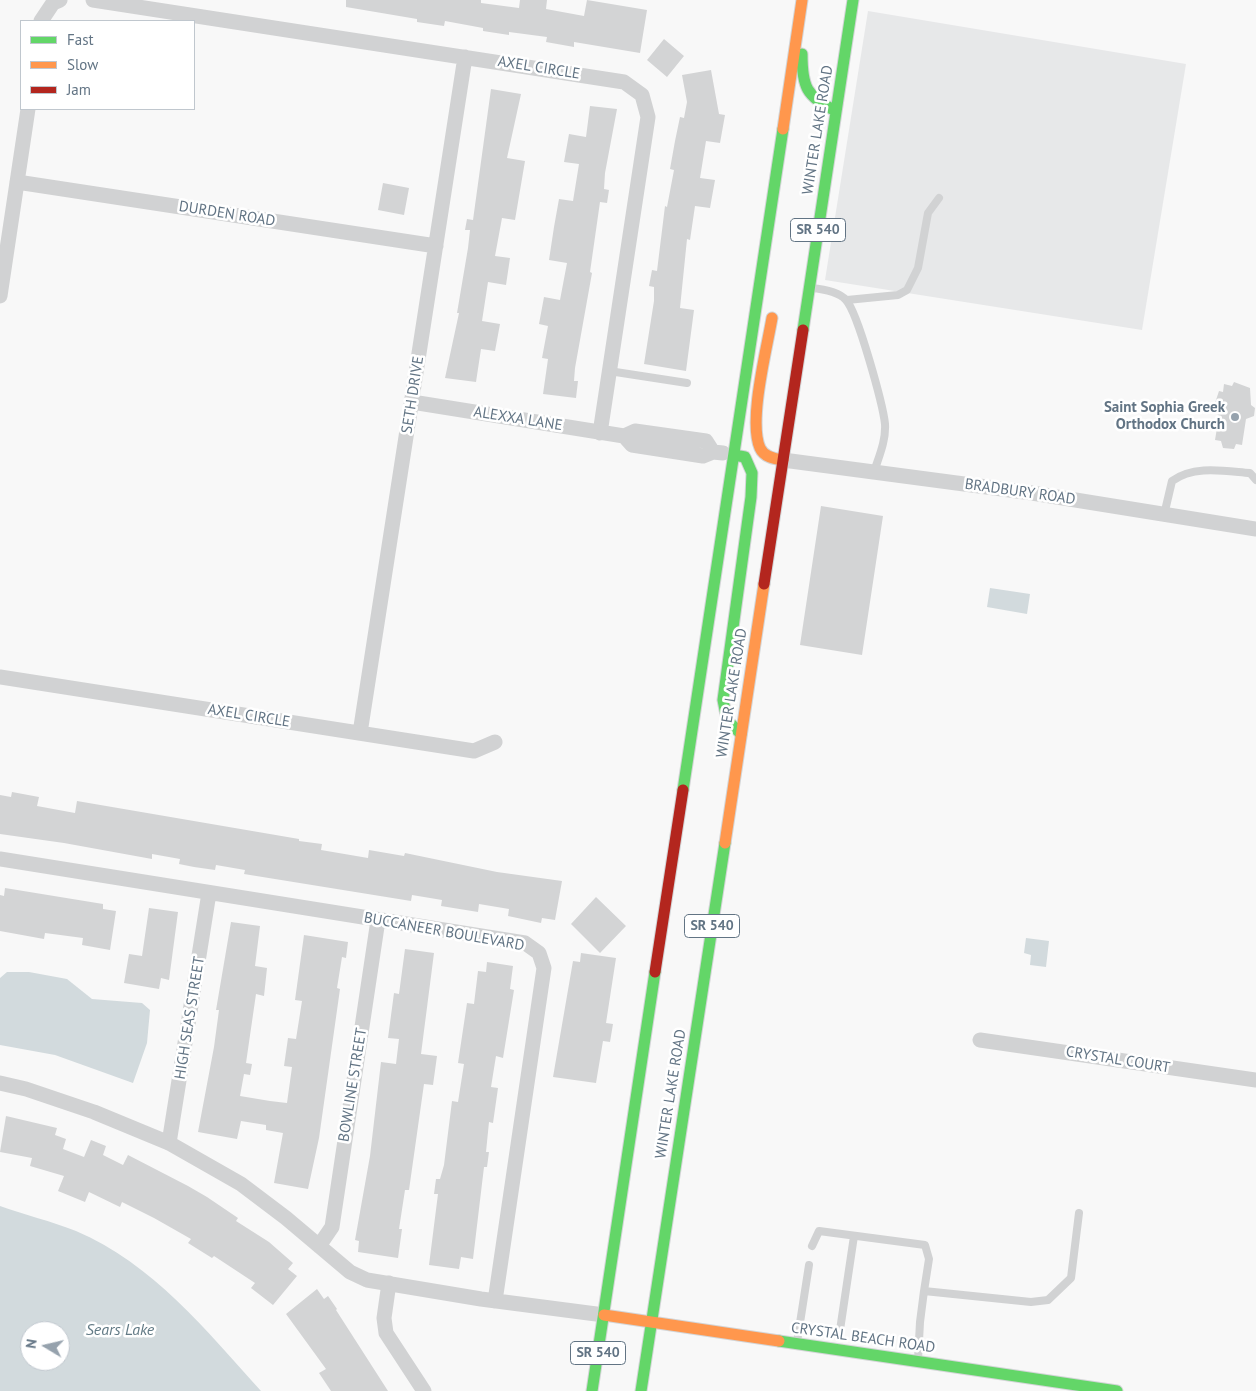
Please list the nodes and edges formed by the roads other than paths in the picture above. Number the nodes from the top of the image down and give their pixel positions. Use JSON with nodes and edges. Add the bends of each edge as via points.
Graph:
{"nodes":[{"id":1,"x":60,"y":0,"type":"edge"},
{"id":2,"x":93,"y":0,"type":"edge"},
{"id":3,"x":802,"y":0,"type":"edge"},
{"id":4,"x":806,"y":0,"type":"edge"},
{"id":5,"x":853,"y":0,"type":"edge"},
{"id":6,"x":42,"y":20,"type":"edge"},
{"id":7,"x":465,"y":57,"type":"junction"},
{"id":8,"x":28,"y":110,"type":"edge"},
{"id":9,"x":836,"y":111,"type":"junction"},
{"id":10,"x":17,"y":182,"type":"junction"},
{"id":11,"x":939,"y":198,"type":"dead end"},
{"id":12,"x":765,"y":244,"type":"junction"},
{"id":13,"x":436,"y":246,"type":"junction"},
{"id":14,"x":775,"y":271,"type":"dead end"},
{"id":15,"x":808,"y":287,"type":"junction"},
{"id":16,"x":0,"y":296,"type":"edge"},
{"id":17,"x":847,"y":300,"type":"junction"},
{"id":18,"x":773,"y":307,"type":"dead end"},
{"id":19,"x":609,"y":371,"type":"junction"},
{"id":20,"x":687,"y":383,"type":"dead end"},
{"id":21,"x":412,"y":402,"type":"junction"},
{"id":22,"x":600,"y":433,"type":"junction"},
{"id":23,"x":734,"y":455,"type":"junction"},
{"id":24,"x":783,"y":460,"type":"junction"},
{"id":25,"x":874,"y":472,"type":"junction"},
{"id":26,"x":1256,"y":480,"type":"edge"},
{"id":27,"x":1164,"y":515,"type":"junction"},
{"id":28,"x":1256,"y":529,"type":"edge"},
{"id":29,"x":0,"y":677,"type":"edge"},
{"id":30,"x":360,"y":733,"type":"junction"},
{"id":31,"x":741,"y":734,"type":"junction"},
{"id":32,"x":496,"y":742,"type":"dead end"},
{"id":33,"x":0,"y":859,"type":"edge"},
{"id":34,"x":209,"y":893,"type":"junction"},
{"id":35,"x":378,"y":920,"type":"junction"},
{"id":36,"x":980,"y":1040,"type":"dead end"},
{"id":37,"x":1256,"y":1080,"type":"edge"},
{"id":38,"x":0,"y":1083,"type":"edge"},
{"id":39,"x":169,"y":1143,"type":"junction"},
{"id":40,"x":1079,"y":1213,"type":"dead end"},
{"id":41,"x":854,"y":1236,"type":"junction"},
{"id":42,"x":319,"y":1246,"type":"junction"},
{"id":43,"x":812,"y":1246,"type":"dead end"},
{"id":44,"x":808,"y":1265,"type":"dead end"},
{"id":45,"x":389,"y":1283,"type":"junction"},
{"id":46,"x":924,"y":1291,"type":"junction"},
{"id":47,"x":495,"y":1300,"type":"junction"},
{"id":48,"x":604,"y":1315,"type":"junction"},
{"id":49,"x":652,"y":1322,"type":"junction"},
{"id":50,"x":840,"y":1330,"type":"dead end"},
{"id":51,"x":797,"y":1344,"type":"junction"},
{"id":52,"x":917,"y":1362,"type":"junction"},
{"id":53,"x":424,"y":1391,"type":"edge"},
{"id":54,"x":592,"y":1391,"type":"edge"},
{"id":55,"x":641,"y":1391,"type":"edge"},
{"id":56,"x":1117,"y":1391,"type":"edge"}],
"edges":[{"from":1,"to":6,"type":"street","via":[[52,3]]},
{"from":2,"to":7,"type":"street","name":"AXEL CIRCLE"},
{"from":3,"to":12,"type":"main road","number":"SR 540"},
{"from":4,"to":9,"type":"main road","via":[[802,78],[816,102]]},
{"from":5,"to":9,"type":"main road","name":"WINTER LAKE ROAD","number":"SR 540"},
{"from":7,"to":13,"type":"street","name":"SETH DRIVE"},
{"from":7,"to":19,"type":"street","name":"AXEL CIRCLE","via":[[624,82],[642,95],[648,117]]},
{"from":8,"to":10,"type":"street"},
{"from":9,"to":15,"type":"main road","name":"WINTER LAKE ROAD","number":"SR 540"},
{"from":10,"to":13,"type":"street","name":"DURDEN ROAD"},
{"from":10,"to":16,"type":"street"},
{"from":11,"to":17,"type":"lane","via":[[928,213],[918,268],[907,290],[898,295]]},
{"from":12,"to":14,"type":"main road"},
{"from":12,"to":23,"type":"main road","number":"SR 540"},
{"from":13,"to":21,"type":"street","name":"SETH DRIVE"},
{"from":15,"to":17,"type":"lane","via":[[838,293]]},
{"from":15,"to":24,"type":"main road","name":"WINTER LAKE ROAD","number":"SR 540"},
{"from":17,"to":25,"type":"lane","via":[[874,376],[885,424],[883,445]]},
{"from":18,"to":24,"type":"main road","via":[[756,426],[760,447],[765,454]]},
{"from":19,"to":20,"type":"lane"},
{"from":19,"to":22,"type":"street","name":"AXEL CIRCLE"},
{"from":21,"to":22,"type":"street","name":"ALEXXA LANE"},
{"from":21,"to":30,"type":"street","name":"SETH DRIVE"},
{"from":22,"to":23,"type":"street","name":"ALEXXA LANE","via":[[624,436],[635,430],[706,441],[713,452]]},
{"from":23,"to":31,"type":"main road","via":[[745,457],[752,474],[723,700],[724,715],[730,727]]},
{"from":23,"to":48,"type":"main road","number":"SR 540"},
{"from":24,"to":25,"type":"street","name":"BRADBURY ROAD"},
{"from":24,"to":31,"type":"main road","name":"WINTER LAKE ROAD","number":"SR 540"},
{"from":25,"to":27,"type":"street","name":"BRADBURY ROAD"},
{"from":26,"to":27,"type":"lane","via":[[1250,473],[1205,470],[1182,474],[1172,481]]},
{"from":27,"to":28,"type":"street","name":"BRADBURY ROAD"},
{"from":29,"to":30,"type":"street","name":"AXEL CIRCLE"},
{"from":30,"to":32,"type":"street","name":"AXEL CIRCLE","via":[[474,751]]},
{"from":31,"to":49,"type":"main road","name":"WINTER LAKE ROAD","number":"SR 540"},
{"from":33,"to":34,"type":"street","name":"BUCCANEER BOULEVARD"},
{"from":34,"to":35,"type":"street","name":"BUCCANEER BOULEVARD"},
{"from":34,"to":39,"type":"street","name":"HIGH SEAS STREET"},
{"from":35,"to":42,"type":"street","name":"BOWLINE STREET","via":[[332,1227]]},
{"from":35,"to":47,"type":"street","name":"BUCCANEER BOULEVARD","via":[[525,943],[538,953],[544,968]]},
{"from":36,"to":37,"type":"street","name":"CRYSTAL COURT"},
{"from":38,"to":39,"type":"street","via":[[94,1112]]},
{"from":39,"to":42,"type":"street","via":[[241,1184]]},
{"from":40,"to":46,"type":"lane","via":[[1071,1278],[1048,1300],[1031,1302]]},
{"from":41,"to":43,"type":"lane","via":[[819,1232]]},
{"from":41,"to":46,"type":"lane","via":[[925,1245],[929,1258]]},
{"from":41,"to":50,"type":"lane"},
{"from":42,"to":45,"type":"street","via":[[350,1272],[367,1280]]},
{"from":44,"to":51,"type":"lane"},
{"from":45,"to":47,"type":"street"},
{"from":45,"to":53,"type":"street","via":[[384,1318],[386,1333]]},
{"from":46,"to":52,"type":"lane"},
{"from":47,"to":48,"type":"street"},
{"from":48,"to":49,"type":"main road","name":"CRYSTAL BEACH ROAD"},
{"from":48,"to":54,"type":"main road","number":"SR 540"},
{"from":49,"to":51,"type":"main road","name":"CRYSTAL BEACH ROAD"},
{"from":49,"to":55,"type":"main road","name":"WINTER LAKE ROAD","number":"SR 540"},
{"from":51,"to":52,"type":"main road","name":"CRYSTAL BEACH ROAD"},
{"from":52,"to":56,"type":"main road","name":"CRYSTAL BEACH ROAD"}]}
